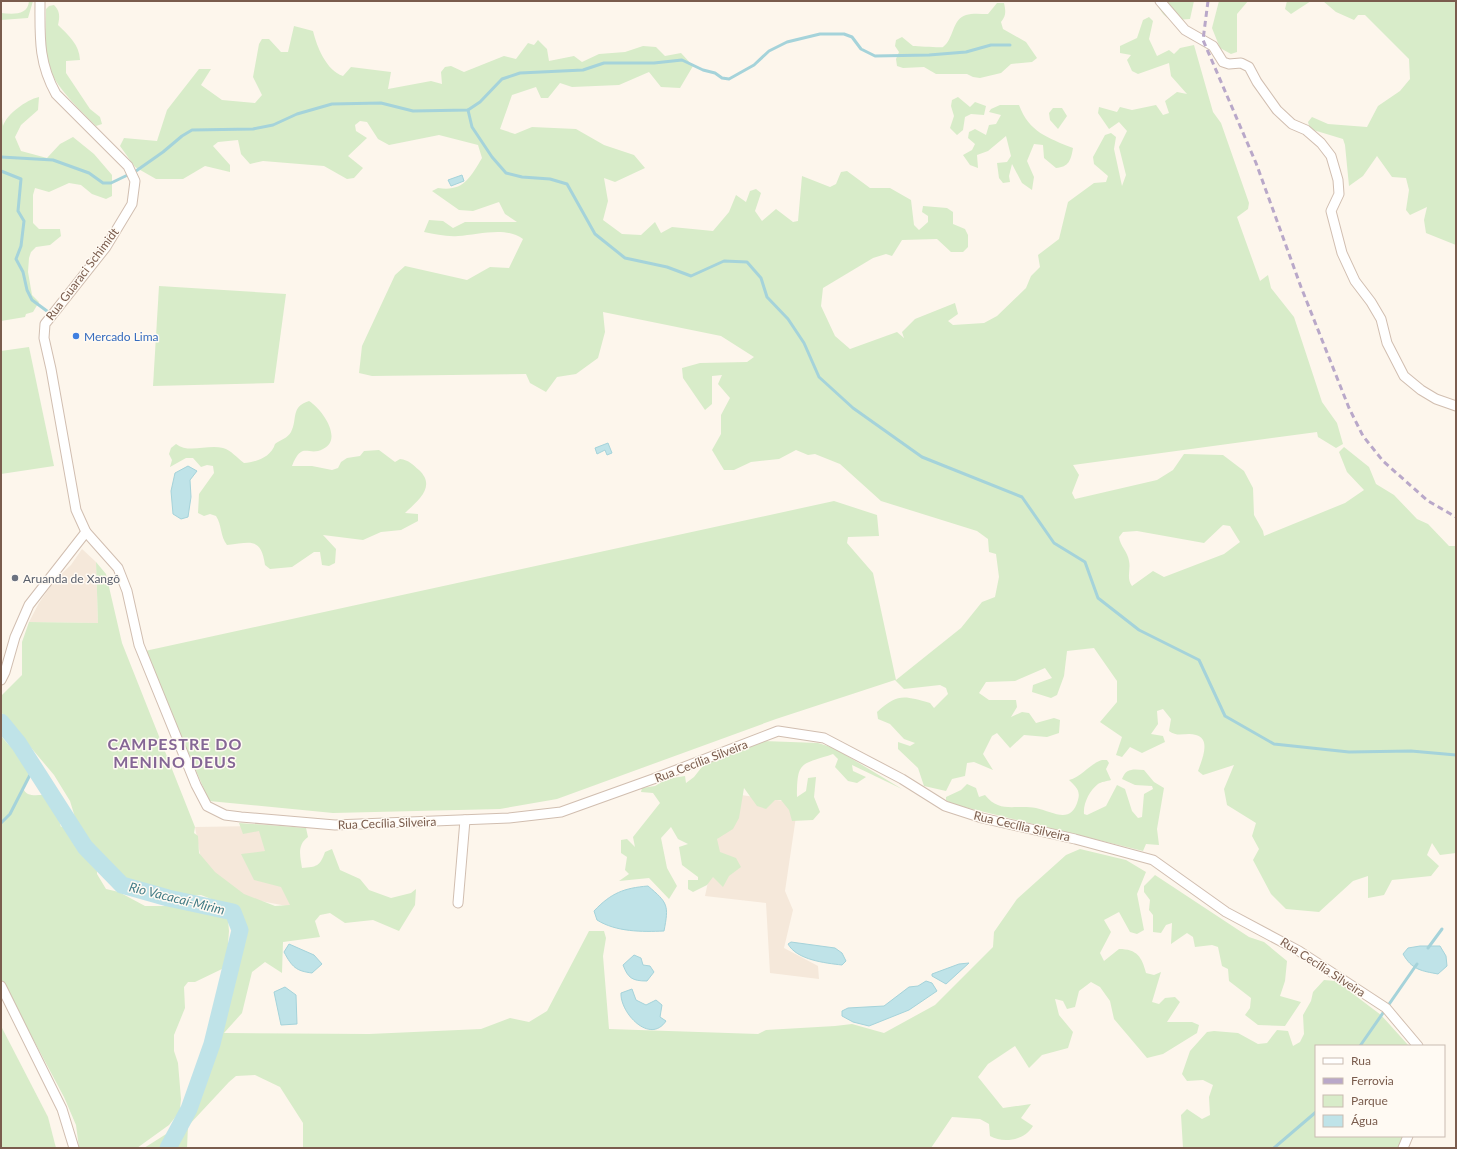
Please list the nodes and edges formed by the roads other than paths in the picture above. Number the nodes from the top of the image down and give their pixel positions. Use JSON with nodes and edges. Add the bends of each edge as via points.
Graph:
{"nodes":[{"id":1,"x":40,"y":1,"type":"edge"},
{"id":2,"x":1160,"y":1,"type":"edge"},
{"id":3,"x":1456,"y":406,"type":"edge"},
{"id":4,"x":86,"y":532,"type":"junction"},
{"id":5,"x":3,"y":676,"type":"edge"},
{"id":6,"x":465,"y":820,"type":"junction"},
{"id":7,"x":458,"y":903,"type":"dead end"},
{"id":8,"x":1,"y":986,"type":"edge"},
{"id":9,"x":1417,"y":1045,"type":"edge"},
{"id":10,"x":1408,"y":1137,"type":"edge"},
{"id":11,"x":74,"y":1148,"type":"edge"},
{"id":12,"x":1403,"y":1148,"type":"edge"}],
"edges":[{"from":1,"to":4,"type":"street","name":"Rua Guaraci Schimidt","via":[[40,50],[48,79],[56,94],[128,166],[136,181],[132,204],[106,247],[45,324],[44,338],[76,510]]},
{"from":2,"to":3,"type":"street","via":[[1185,30],[1213,46],[1223,62],[1240,63],[1249,67],[1277,110],[1292,124],[1306,130],[1331,156],[1339,194],[1331,211],[1342,253],[1355,281],[1381,319],[1387,343],[1404,376],[1431,396]]},
{"from":4,"to":5,"type":"street","via":[[29,605],[15,636]]},
{"from":4,"to":6,"type":"street","name":"Rua Cecília Silveira","via":[[118,568],[127,591],[139,645],[207,806],[225,815],[334,825]]},
{"from":6,"to":7,"type":"street"},
{"from":6,"to":9,"type":"street","name":"Rua Cecília Silveira","via":[[561,812],[778,731],[824,738],[945,806],[982,818],[1153,860],[1226,912],[1299,951],[1386,1008]]},
{"from":8,"to":11,"type":"street","via":[[62,1109]]},
{"from":10,"to":12,"type":"street"}]}
